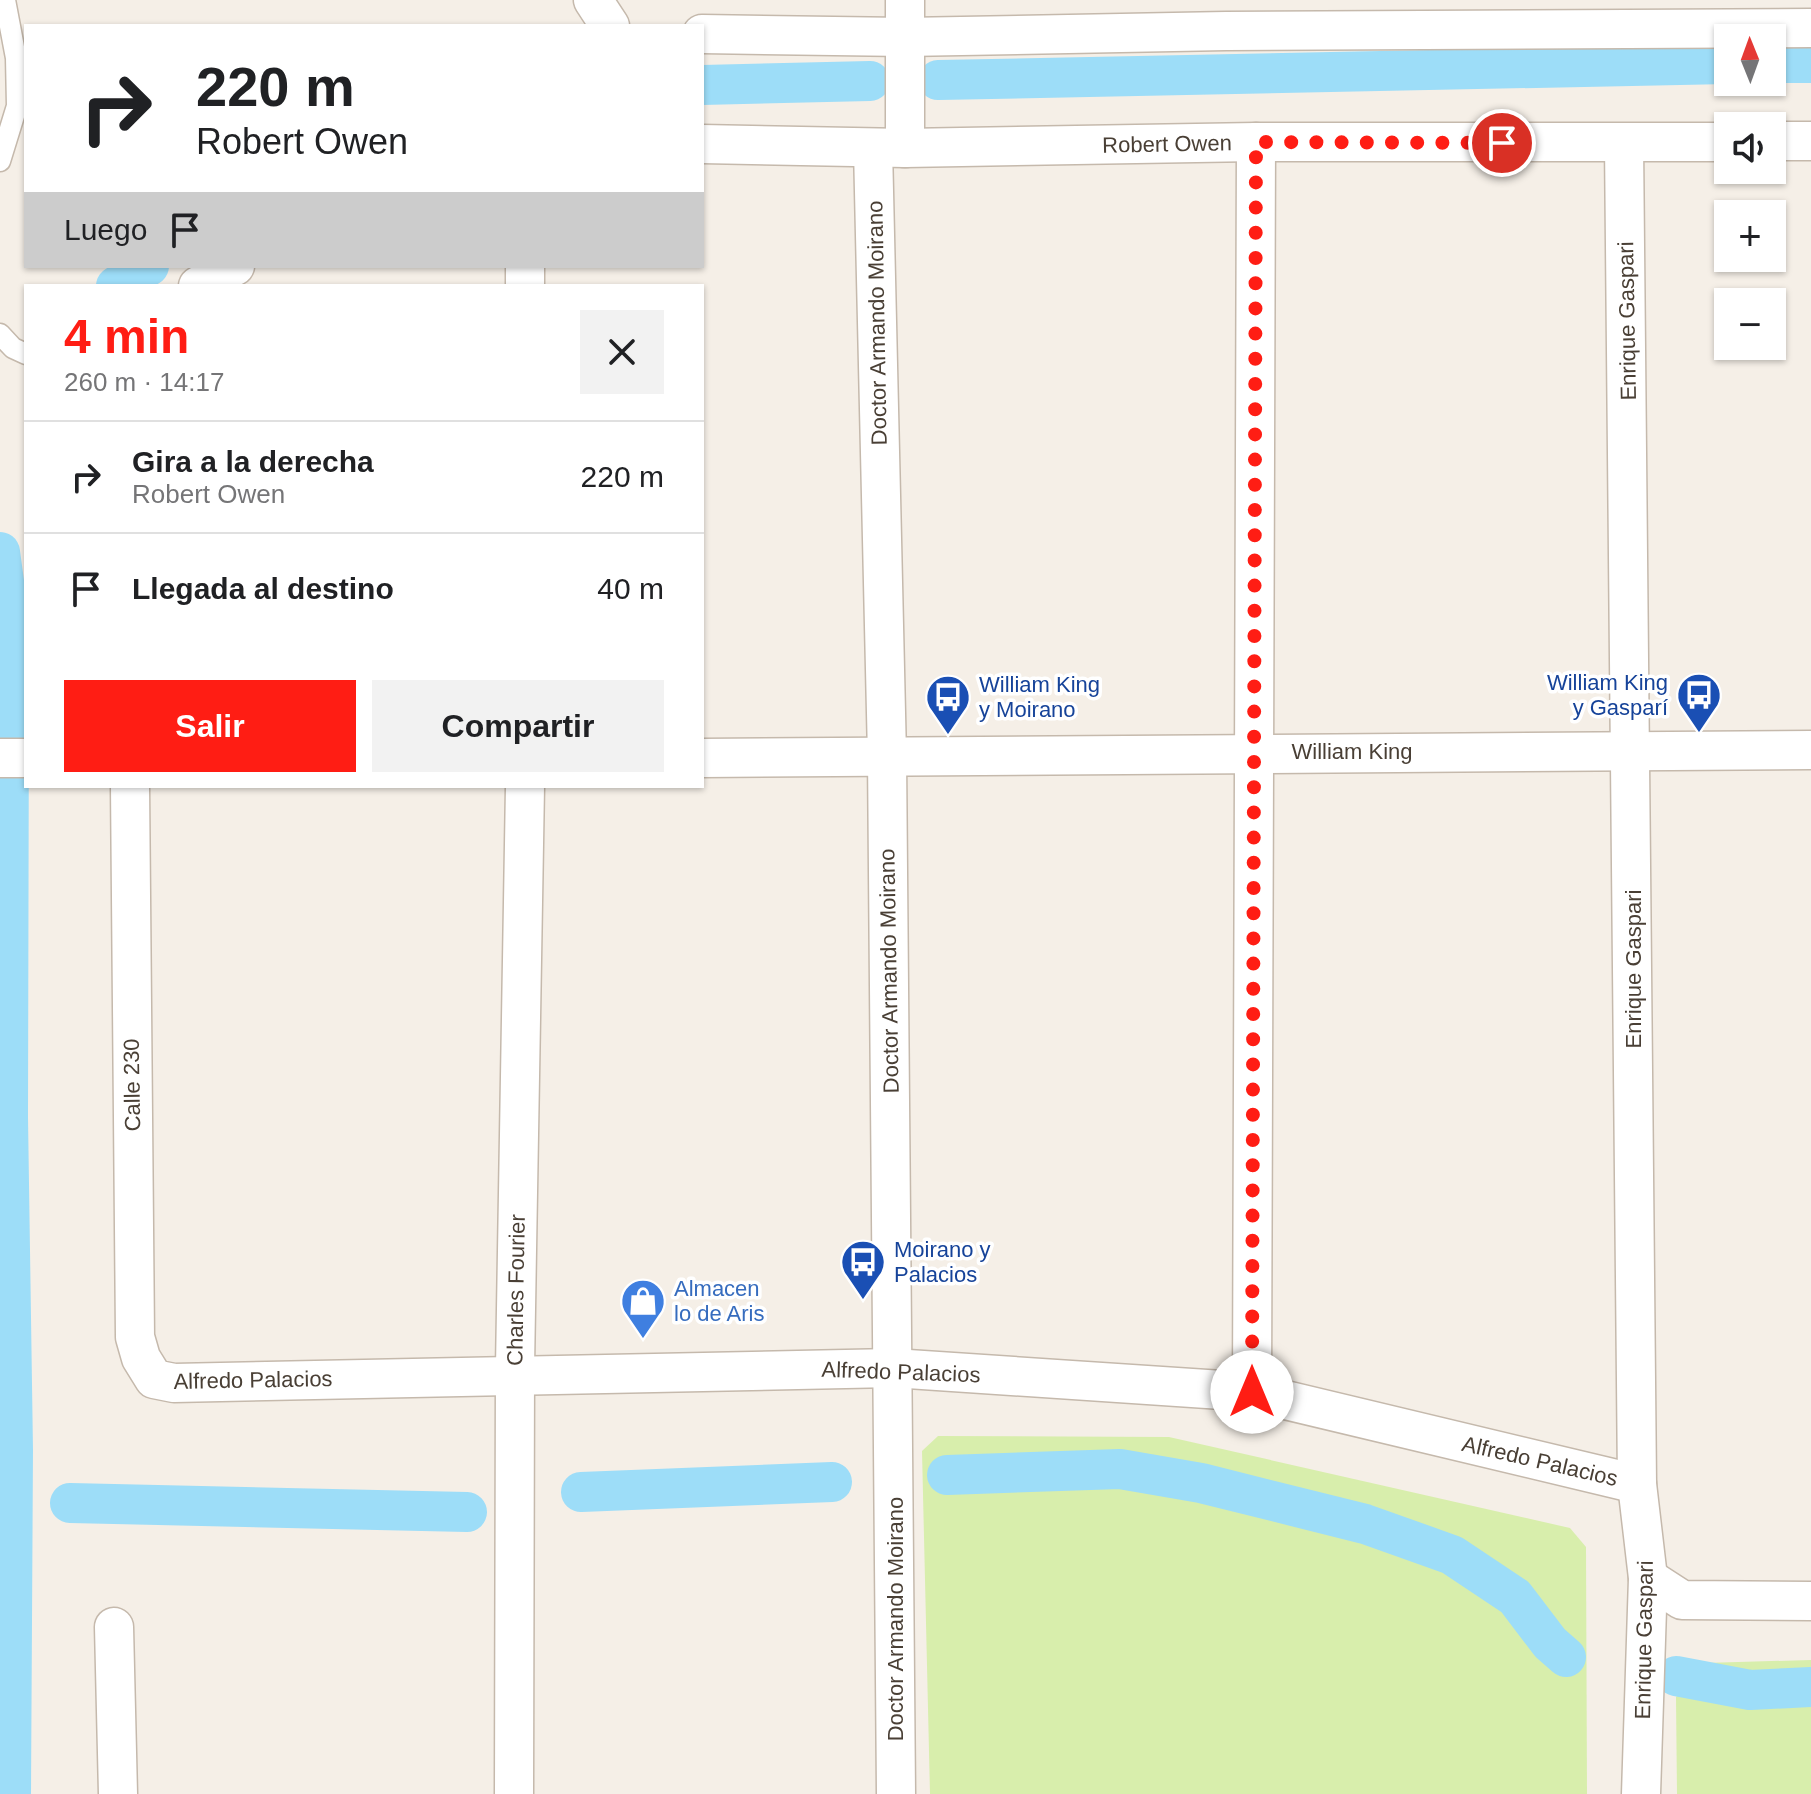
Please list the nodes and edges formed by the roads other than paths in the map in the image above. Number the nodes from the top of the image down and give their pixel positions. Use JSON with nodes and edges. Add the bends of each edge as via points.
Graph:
{"nodes":[{"id":1,"x":5,"y":0,"type":"edge"},
{"id":2,"x":593,"y":0,"type":"edge"},
{"id":3,"x":905,"y":0,"type":"edge"},
{"id":4,"x":1226,"y":16,"type":"edge"},
{"id":5,"x":609,"y":24,"type":"edge"},
{"id":6,"x":1811,"y":28,"type":"edge"},
{"id":7,"x":704,"y":34,"type":"edge"},
{"id":8,"x":905,"y":37,"type":"junction"},
{"id":9,"x":1786,"y":141,"type":"edge"},
{"id":10,"x":1811,"y":141,"type":"edge"},
{"id":11,"x":1256,"y":142,"type":"junction"},
{"id":12,"x":1714,"y":142,"type":"edge"},
{"id":13,"x":1624,"y":143,"type":"junction"},
{"id":14,"x":704,"y":144,"type":"edge"},
{"id":15,"x":889,"y":148,"type":"junction"},
{"id":16,"x":0,"y":161,"type":"edge"},
{"id":17,"x":231,"y":268,"type":"edge"},
{"id":18,"x":202,"y":284,"type":"edge"},
{"id":19,"x":0,"y":334,"type":"edge"},
{"id":20,"x":24,"y":353,"type":"edge"},
{"id":21,"x":1632,"y":750,"type":"junction"},
{"id":22,"x":1811,"y":750,"type":"edge"},
{"id":23,"x":1255,"y":752,"type":"junction"},
{"id":24,"x":887,"y":756,"type":"junction"},
{"id":25,"x":0,"y":758,"type":"edge"},
{"id":26,"x":24,"y":758,"type":"edge"},
{"id":27,"x":704,"y":758,"type":"edge"},
{"id":28,"x":130,"y":788,"type":"edge"},
{"id":29,"x":525,"y":788,"type":"edge"},
{"id":30,"x":893,"y":1368,"type":"junction"},
{"id":31,"x":515,"y":1374,"type":"junction"},
{"id":32,"x":154,"y":1379,"type":"joint"},
{"id":33,"x":1252,"y":1392,"type":"junction"},
{"id":34,"x":1637,"y":1484,"type":"junction"},
{"id":35,"x":1648,"y":1578,"type":"junction"},
{"id":36,"x":1811,"y":1601,"type":"edge"},
{"id":37,"x":114,"y":1627,"type":"dead end"},
{"id":38,"x":118,"y":1794,"type":"edge"},
{"id":39,"x":514,"y":1794,"type":"edge"},
{"id":40,"x":896,"y":1794,"type":"edge"},
{"id":41,"x":1641,"y":1794,"type":"edge"}],
"edges":[{"from":1,"to":16,"type":"lane","via":[[16,58],[17,106]]},
{"from":2,"to":5,"type":"street"},
{"from":3,"to":8,"type":"street","name":"Doctor Armando Moirano"},
{"from":4,"to":6,"type":"street"},
{"from":4,"to":8,"type":"street"},
{"from":7,"to":8,"type":"street"},
{"from":8,"to":15,"type":"street","name":"Doctor Armando Moirano"},
{"from":9,"to":10,"type":"street"},
{"from":11,"to":13,"type":"street","name":"Robert Owen"},
{"from":11,"to":15,"type":"street","name":"Robert Owen"},
{"from":11,"to":23,"type":"street"},
{"from":12,"to":13,"type":"street","name":"Robert Owen"},
{"from":13,"to":21,"type":"street","name":"Enrique Gaspari"},
{"from":14,"to":15,"type":"street","name":"Robert Owen"},
{"from":15,"to":24,"type":"street","name":"Doctor Armando Moirano"},
{"from":17,"to":18,"type":"street"},
{"from":19,"to":20,"type":"lane"},
{"from":21,"to":22,"type":"street","name":"William King"},
{"from":21,"to":23,"type":"street","name":"William King"},
{"from":21,"to":34,"type":"street","name":"Enrique Gaspari"},
{"from":23,"to":24,"type":"street","name":"William King"},
{"from":23,"to":33,"type":"street"},
{"from":24,"to":27,"type":"street","name":"William King"},
{"from":24,"to":30,"type":"street","name":"Doctor Armando Moirano"},
{"from":25,"to":26,"type":"street"},
{"from":28,"to":32,"type":"street","name":"Calle 230","via":[[135,1337]]},
{"from":29,"to":31,"type":"street","name":"Charles Fourier"},
{"from":30,"to":31,"type":"street","name":"Alfredo Palacios"},
{"from":30,"to":33,"type":"street","name":"Alfredo Palacios"},
{"from":30,"to":40,"type":"street","name":"Doctor Armando Moirano"},
{"from":31,"to":32,"type":"street","name":"Alfredo Palacios","via":[[174,1383]]},
{"from":31,"to":39,"type":"street","name":"Charles Fourier"},
{"from":33,"to":34,"type":"street","name":"Alfredo Palacios"},
{"from":34,"to":35,"type":"street","name":"Enrique Gaspari"},
{"from":35,"to":36,"type":"street","via":[[1682,1600]]},
{"from":35,"to":41,"type":"street","name":"Enrique Gaspari"},
{"from":37,"to":38,"type":"street"}]}
